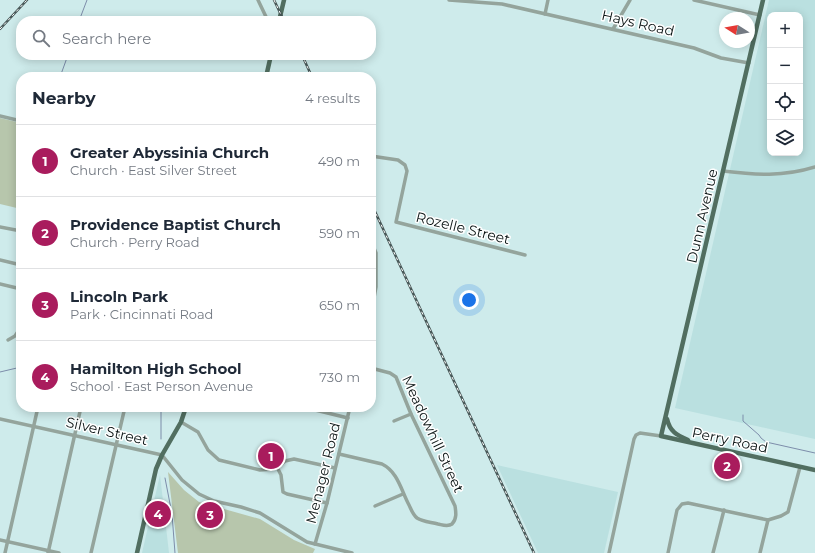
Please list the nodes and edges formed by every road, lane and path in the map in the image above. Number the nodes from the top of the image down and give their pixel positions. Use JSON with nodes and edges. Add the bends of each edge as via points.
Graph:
{"nodes":[{"id":1,"x":258,"y":0,"type":"edge"},
{"id":2,"x":284,"y":0,"type":"edge"},
{"id":3,"x":451,"y":0,"type":"edge"},
{"id":4,"x":548,"y":0,"type":"edge"},
{"id":5,"x":630,"y":0,"type":"edge"},
{"id":6,"x":694,"y":0,"type":"edge"},
{"id":7,"x":763,"y":0,"type":"edge"},
{"id":8,"x":502,"y":2,"type":"edge"},
{"id":9,"x":545,"y":14,"type":"junction"},
{"id":10,"x":760,"y":15,"type":"junction"},
{"id":11,"x":266,"y":16,"type":"edge"},
{"id":12,"x":280,"y":16,"type":"edge"},
{"id":13,"x":613,"y":28,"type":"junction"},
{"id":14,"x":270,"y":60,"type":"edge"},
{"id":15,"x":748,"y":63,"type":"junction"},
{"id":16,"x":267,"y":72,"type":"edge"},
{"id":17,"x":0,"y":116,"type":"edge"},
{"id":18,"x":16,"y":120,"type":"edge"},
{"id":19,"x":376,"y":157,"type":"edge"},
{"id":20,"x":815,"y":167,"type":"edge"},
{"id":21,"x":724,"y":171,"type":"junction"},
{"id":22,"x":0,"y":227,"type":"edge"},
{"id":23,"x":16,"y":231,"type":"edge"},
{"id":24,"x":376,"y":253,"type":"edge"},
{"id":25,"x":525,"y":255,"type":"dead end"},
{"id":26,"x":0,"y":260,"type":"edge"},
{"id":27,"x":16,"y":264,"type":"edge"},
{"id":28,"x":0,"y":284,"type":"edge"},
{"id":29,"x":376,"y":287,"type":"edge"},
{"id":30,"x":16,"y":288,"type":"edge"},
{"id":31,"x":16,"y":334,"type":"edge"},
{"id":32,"x":8,"y":340,"type":"dead end"},
{"id":33,"x":376,"y":369,"type":"edge"},
{"id":34,"x":37,"y":412,"type":"edge"},
{"id":35,"x":80,"y":412,"type":"edge"},
{"id":36,"x":124,"y":412,"type":"edge"},
{"id":37,"x":184,"y":412,"type":"edge"},
{"id":38,"x":323,"y":412,"type":"edge"},
{"id":39,"x":349,"y":412,"type":"edge"},
{"id":40,"x":411,"y":414,"type":"junction"},
{"id":41,"x":666,"y":415,"type":"junction"},
{"id":42,"x":348,"y":418,"type":"junction"},
{"id":43,"x":0,"y":419,"type":"edge"},
{"id":44,"x":181,"y":422,"type":"junction"},
{"id":45,"x":394,"y":422,"type":"dead end"},
{"id":46,"x":33,"y":426,"type":"junction"},
{"id":47,"x":75,"y":435,"type":"junction"},
{"id":48,"x":661,"y":436,"type":"junction"},
{"id":49,"x":116,"y":444,"type":"junction"},
{"id":50,"x":697,"y":444,"type":"junction"},
{"id":51,"x":339,"y":454,"type":"junction"},
{"id":52,"x":162,"y":456,"type":"junction"},
{"id":53,"x":278,"y":467,"type":"junction"},
{"id":54,"x":800,"y":467,"type":"junction"},
{"id":55,"x":335,"y":468,"type":"junction"},
{"id":56,"x":815,"y":470,"type":"edge"},
{"id":57,"x":403,"y":494,"type":"junction"},
{"id":58,"x":327,"y":503,"type":"junction"},
{"id":59,"x":375,"y":506,"type":"dead end"},
{"id":60,"x":724,"y":510,"type":"junction"},
{"id":61,"x":768,"y":520,"type":"junction"},
{"id":62,"x":0,"y":540,"type":"edge"},
{"id":63,"x":7,"y":541,"type":"junction"},
{"id":64,"x":316,"y":544,"type":"junction"},
{"id":65,"x":334,"y":551,"type":"edge"},
{"id":66,"x":48,"y":552,"type":"edge"},
{"id":67,"x":4,"y":553,"type":"edge"},
{"id":68,"x":59,"y":553,"type":"edge"},
{"id":69,"x":91,"y":553,"type":"edge"},
{"id":70,"x":137,"y":553,"type":"edge"},
{"id":71,"x":352,"y":553,"type":"edge"},
{"id":72,"x":608,"y":553,"type":"edge"},
{"id":73,"x":668,"y":553,"type":"edge"},
{"id":74,"x":713,"y":553,"type":"edge"},
{"id":75,"x":760,"y":553,"type":"edge"}],
"edges":[{"from":1,"to":11,"type":"street"},
{"from":2,"to":12,"type":"main road"},
{"from":3,"to":8,"type":"street","name":"Hays Road"},
{"from":4,"to":9,"type":"street"},
{"from":5,"to":13,"type":"street"},
{"from":6,"to":10,"type":"street"},
{"from":7,"to":10,"type":"main road","name":"Dunn Avenue"},
{"from":8,"to":9,"type":"street","name":"Hays Road"},
{"from":9,"to":13,"type":"street","name":"Hays Road"},
{"from":10,"to":15,"type":"main road","name":"Dunn Avenue"},
{"from":13,"to":15,"type":"street","name":"Hays Road"},
{"from":14,"to":16,"type":"main road"},
{"from":15,"to":21,"type":"main road","name":"Dunn Avenue"},
{"from":17,"to":18,"type":"street"},
{"from":19,"to":25,"type":"street","name":"Rozelle Street","via":[[398,160],[405,165],[407,171],[396,222]]},
{"from":20,"to":21,"type":"street","via":[[784,174]]},
{"from":21,"to":41,"type":"main road","name":"Dunn Avenue"},
{"from":22,"to":23,"type":"street"},
{"from":24,"to":29,"type":"street"},
{"from":26,"to":27,"type":"street"},
{"from":28,"to":30,"type":"street"},
{"from":31,"to":32,"type":"street"},
{"from":33,"to":40,"type":"street","name":"Meadowhill Street","via":[[396,377]]},
{"from":34,"to":46,"type":"street"},
{"from":35,"to":47,"type":"street"},
{"from":36,"to":49,"type":"street"},
{"from":37,"to":44,"type":"main road"},
{"from":38,"to":42,"type":"street"},
{"from":39,"to":42,"type":"street","name":"Menager Road"},
{"from":40,"to":45,"type":"street"},
{"from":40,"to":57,"type":"street","name":"Meadowhill Street","via":[[455,506],[455,520],[448,526],[422,520],[416,517]]},
{"from":41,"to":48,"type":"main road","name":"Dunn Avenue"},
{"from":41,"to":50,"type":"main road","via":[[671,431]]},
{"from":42,"to":51,"type":"street","name":"Menager Road"},
{"from":43,"to":46,"type":"street","name":"Silver Street"},
{"from":44,"to":52,"type":"main road"},
{"from":44,"to":53,"type":"street","via":[[198,432],[208,450],[219,460],[266,471]]},
{"from":46,"to":47,"type":"street","name":"Silver Street"},
{"from":46,"to":63,"type":"street"},
{"from":47,"to":49,"type":"street","name":"Silver Street"},
{"from":47,"to":66,"type":"street"},
{"from":48,"to":50,"type":"main road","name":"Perry Road"},
{"from":48,"to":72,"type":"street","name":"Perry Road","via":[[640,433],[634,439]]},
{"from":49,"to":52,"type":"street","name":"Silver Street"},
{"from":49,"to":69,"type":"street"},
{"from":50,"to":54,"type":"main road","name":"Perry Road"},
{"from":51,"to":55,"type":"street","name":"Menager Road"},
{"from":51,"to":57,"type":"street","via":[[389,468],[395,474]]},
{"from":52,"to":64,"type":"street","via":[[198,494],[214,501],[260,513],[307,542]]},
{"from":52,"to":70,"type":"main road","via":[[156,469]]},
{"from":53,"to":55,"type":"street","via":[[285,461],[294,459]]},
{"from":53,"to":58,"type":"street","via":[[283,492]]},
{"from":54,"to":56,"type":"main road","name":"Perry Road"},
{"from":54,"to":61,"type":"street","via":[[788,512]]},
{"from":55,"to":58,"type":"street","name":"Menager Road"},
{"from":57,"to":59,"type":"street"},
{"from":58,"to":64,"type":"street","name":"Menager Road"},
{"from":60,"to":61,"type":"street"},
{"from":60,"to":73,"type":"street","via":[[682,504],[677,510]]},
{"from":60,"to":74,"type":"street"},
{"from":61,"to":75,"type":"street"},
{"from":62,"to":63,"type":"street"},
{"from":63,"to":66,"type":"street"},
{"from":63,"to":67,"type":"street"},
{"from":64,"to":65,"type":"street"},
{"from":65,"to":71,"type":"street"},
{"from":66,"to":68,"type":"street"}]}
